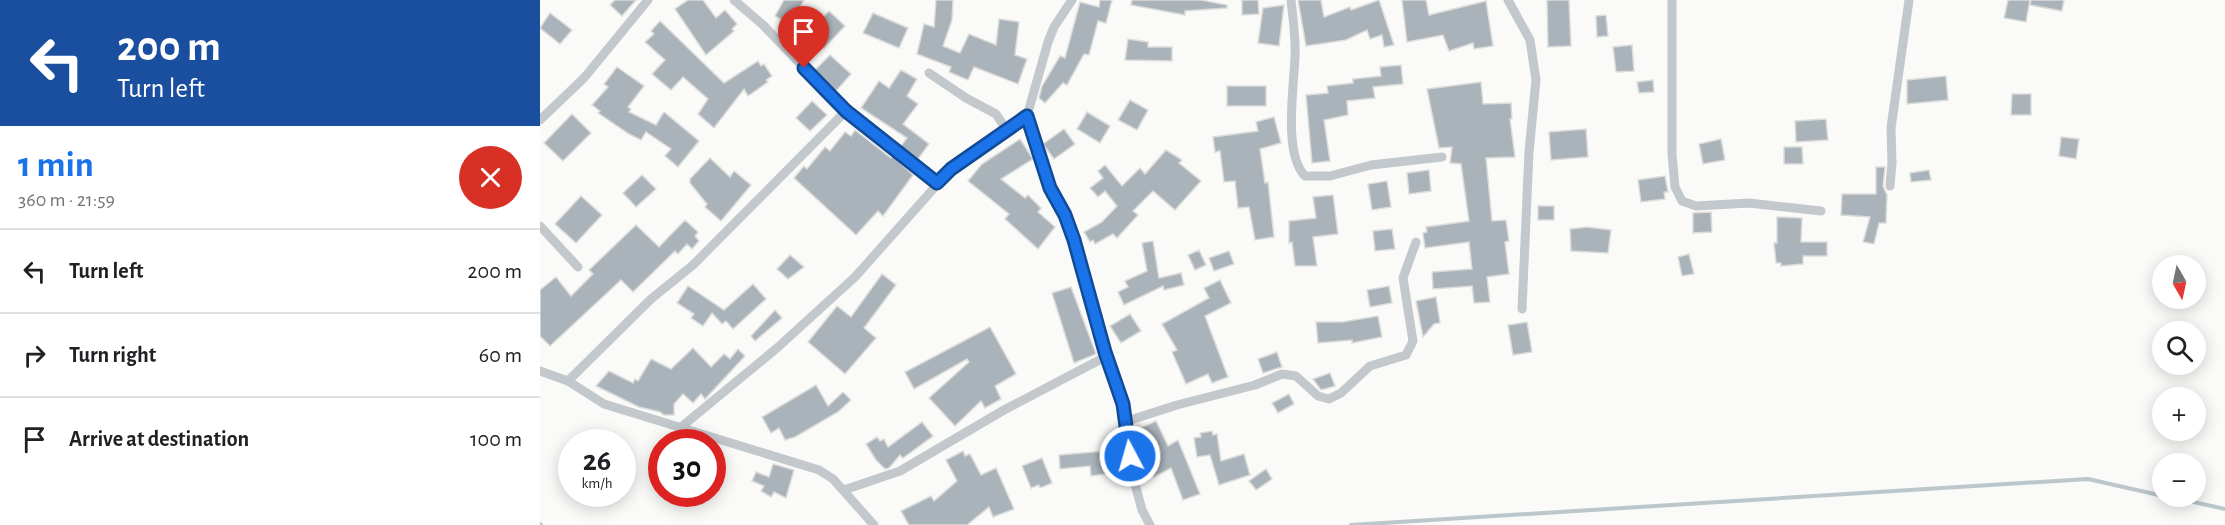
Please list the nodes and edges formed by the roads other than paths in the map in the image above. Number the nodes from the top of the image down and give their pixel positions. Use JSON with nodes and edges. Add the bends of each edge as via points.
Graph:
{"nodes":[{"id":1,"x":648,"y":0,"type":"edge"},
{"id":2,"x":734,"y":0,"type":"edge"},
{"id":3,"x":1072,"y":0,"type":"edge"},
{"id":4,"x":1291,"y":0,"type":"edge"},
{"id":5,"x":1508,"y":0,"type":"edge"},
{"id":6,"x":1672,"y":0,"type":"edge"},
{"id":7,"x":1909,"y":0,"type":"edge"},
{"id":8,"x":929,"y":73,"type":"dead end"},
{"id":9,"x":846,"y":111,"type":"junction"},
{"id":10,"x":1027,"y":116,"type":"junction"},
{"id":11,"x":540,"y":120,"type":"edge"},
{"id":12,"x":1008,"y":132,"type":"junction"},
{"id":13,"x":1442,"y":157,"type":"dead end"},
{"id":14,"x":937,"y":183,"type":"junction"},
{"id":15,"x":1890,"y":186,"type":"dead end"},
{"id":16,"x":1821,"y":211,"type":"dead end"},
{"id":17,"x":540,"y":226,"type":"edge"},
{"id":18,"x":1416,"y":242,"type":"dead end"},
{"id":19,"x":578,"y":267,"type":"dead end"},
{"id":20,"x":1522,"y":309,"type":"dead end"},
{"id":21,"x":1107,"y":356,"type":"junction"},
{"id":22,"x":540,"y":371,"type":"edge"},
{"id":23,"x":568,"y":381,"type":"junction"},
{"id":24,"x":1127,"y":421,"type":"junction"},
{"id":25,"x":680,"y":428,"type":"junction"},
{"id":26,"x":844,"y":490,"type":"junction"},
{"id":27,"x":874,"y":525,"type":"edge"},
{"id":28,"x":1150,"y":525,"type":"edge"}],
"edges":[{"from":1,"to":11,"type":"street","via":[[584,78]]},
{"from":2,"to":9,"type":"street"},
{"from":3,"to":10,"type":"street","via":[[1048,42]]},
{"from":4,"to":13,"type":"street","via":[[1295,55],[1291,125],[1299,170],[1305,176],[1330,176],[1371,165]]},
{"from":5,"to":20,"type":"street","via":[[1530,40],[1536,80]]},
{"from":6,"to":16,"type":"street","via":[[1671,154],[1682,201],[1696,206],[1749,203]]},
{"from":7,"to":15,"type":"street","via":[[1891,128]]},
{"from":8,"to":12,"type":"street","via":[[996,114]]},
{"from":9,"to":14,"type":"street"},
{"from":9,"to":23,"type":"street","via":[[693,265],[651,299]]},
{"from":10,"to":12,"type":"street"},
{"from":10,"to":21,"type":"street","via":[[1050,188],[1074,240]]},
{"from":12,"to":14,"type":"street","via":[[951,169]]},
{"from":14,"to":25,"type":"street","via":[[855,277]]},
{"from":17,"to":19,"type":"street"},
{"from":18,"to":24,"type":"street","via":[[1403,278],[1413,340],[1406,355],[1370,366],[1329,399],[1318,396],[1296,376],[1281,374],[1256,385]]},
{"from":21,"to":24,"type":"street"},
{"from":21,"to":26,"type":"street","via":[[900,471]]},
{"from":22,"to":23,"type":"street"},
{"from":23,"to":25,"type":"street","via":[[604,404]]},
{"from":24,"to":28,"type":"street","via":[[1132,473]]},
{"from":25,"to":26,"type":"street","via":[[819,470]]},
{"from":26,"to":27,"type":"street"}]}
